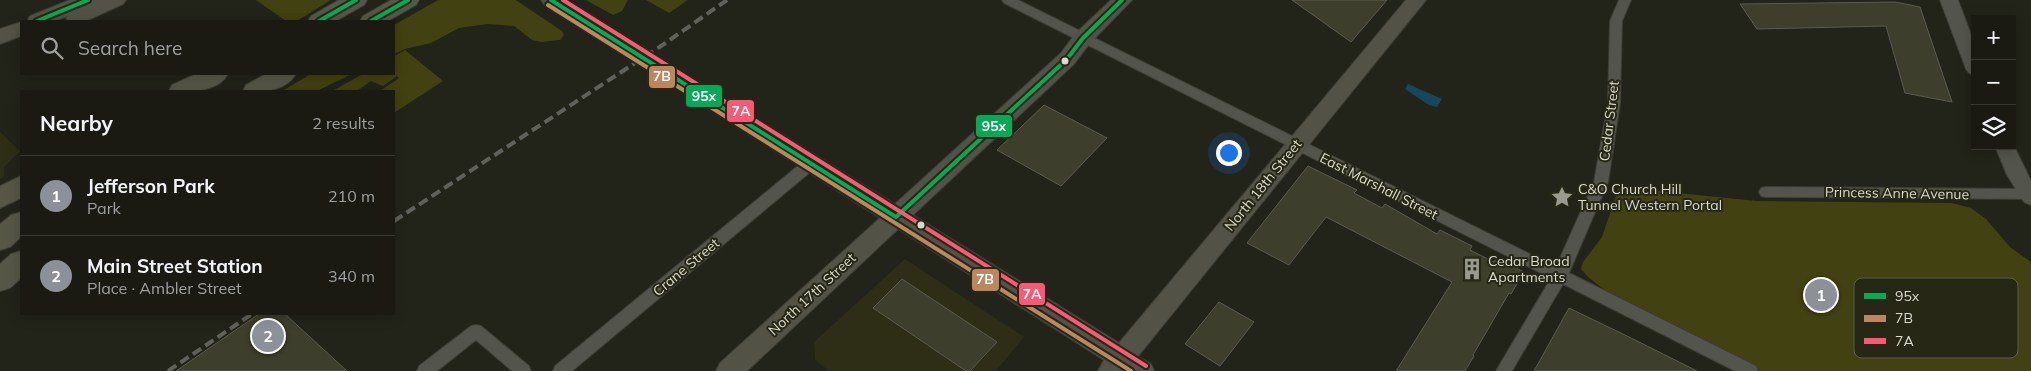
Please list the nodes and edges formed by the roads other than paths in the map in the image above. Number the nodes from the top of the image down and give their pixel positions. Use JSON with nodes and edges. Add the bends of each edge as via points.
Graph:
{"nodes":[{"id":1,"x":88,"y":0,"type":"edge"},
{"id":2,"x":116,"y":0,"type":"edge"},
{"id":3,"x":356,"y":0,"type":"edge"},
{"id":4,"x":408,"y":0,"type":"edge"},
{"id":5,"x":551,"y":0,"type":"edge"},
{"id":6,"x":1008,"y":0,"type":"edge"},
{"id":7,"x":1122,"y":0,"type":"edge"},
{"id":8,"x":1416,"y":0,"type":"edge"},
{"id":9,"x":1625,"y":0,"type":"edge"},
{"id":10,"x":1949,"y":0,"type":"edge"},
{"id":11,"x":39,"y":20,"type":"edge"},
{"id":12,"x":70,"y":20,"type":"edge"},
{"id":13,"x":321,"y":20,"type":"edge"},
{"id":14,"x":373,"y":20,"type":"edge"},
{"id":15,"x":20,"y":28,"type":"edge"},
{"id":16,"x":0,"y":37,"type":"edge"},
{"id":17,"x":1083,"y":38,"type":"junction"},
{"id":18,"x":20,"y":41,"type":"edge"},
{"id":19,"x":0,"y":50,"type":"edge"},
{"id":20,"x":1972,"y":60,"type":"edge"},
{"id":21,"x":214,"y":75,"type":"edge"},
{"id":22,"x":232,"y":75,"type":"edge"},
{"id":23,"x":282,"y":75,"type":"edge"},
{"id":24,"x":183,"y":90,"type":"edge"},
{"id":25,"x":209,"y":90,"type":"edge"},
{"id":26,"x":257,"y":90,"type":"edge"},
{"id":27,"x":1297,"y":144,"type":"junction"},
{"id":28,"x":2007,"y":150,"type":"edge"},
{"id":29,"x":810,"y":164,"type":"junction"},
{"id":30,"x":20,"y":187,"type":"edge"},
{"id":31,"x":1766,"y":192,"type":"dead end"},
{"id":32,"x":2030,"y":196,"type":"edge"},
{"id":33,"x":0,"y":198,"type":"edge"},
{"id":34,"x":896,"y":217,"type":"junction"},
{"id":35,"x":20,"y":223,"type":"edge"},
{"id":36,"x":0,"y":239,"type":"edge"},
{"id":37,"x":20,"y":263,"type":"edge"},
{"id":38,"x":1560,"y":276,"type":"junction"},
{"id":39,"x":0,"y":280,"type":"edge"},
{"id":40,"x":1125,"y":367,"type":"edge"},
{"id":41,"x":425,"y":371,"type":"edge"},
{"id":42,"x":522,"y":371,"type":"edge"},
{"id":43,"x":561,"y":371,"type":"edge"},
{"id":44,"x":729,"y":371,"type":"edge"},
{"id":45,"x":1504,"y":371,"type":"edge"},
{"id":46,"x":1750,"y":371,"type":"edge"}],
"edges":[{"from":1,"to":11,"type":"main road"},
{"from":2,"to":12,"type":"main road"},
{"from":3,"to":13,"type":"highway"},
{"from":4,"to":14,"type":"highway"},
{"from":5,"to":29,"type":"main road"},
{"from":6,"to":17,"type":"street","name":"East Marshall Street"},
{"from":7,"to":17,"type":"main road","name":"North 17th Street"},
{"from":8,"to":27,"type":"main road","name":"North 18th Street"},
{"from":9,"to":38,"type":"street","name":"Cedar Street","via":[[1616,21],[1614,103],[1601,182]]},
{"from":10,"to":20,"type":"street"},
{"from":15,"to":16,"type":"main road"},
{"from":17,"to":27,"type":"street","name":"East Marshall Street"},
{"from":17,"to":34,"type":"main road","name":"North 17th Street","via":[[1067,59]]},
{"from":18,"to":19,"type":"main road"},
{"from":21,"to":24,"type":"highway"},
{"from":22,"to":25,"type":"highway"},
{"from":23,"to":26,"type":"highway"},
{"from":27,"to":38,"type":"street","name":"East Marshall Street"},
{"from":27,"to":40,"type":"main road","name":"North 18th Street"},
{"from":28,"to":32,"type":"street"},
{"from":29,"to":34,"type":"main road"},
{"from":29,"to":43,"type":"street","name":"Crane Street"},
{"from":30,"to":33,"type":"highway"},
{"from":31,"to":32,"type":"street","name":"Princess Anne Avenue"},
{"from":34,"to":40,"type":"main road"},
{"from":34,"to":44,"type":"main road","name":"North 17th Street"},
{"from":35,"to":36,"type":"highway"},
{"from":37,"to":39,"type":"highway"},
{"from":38,"to":45,"type":"street","name":"Cedar Street"},
{"from":38,"to":46,"type":"street","name":"East Marshall Street"},
{"from":41,"to":42,"type":"street","via":[[476,331]]}]}
